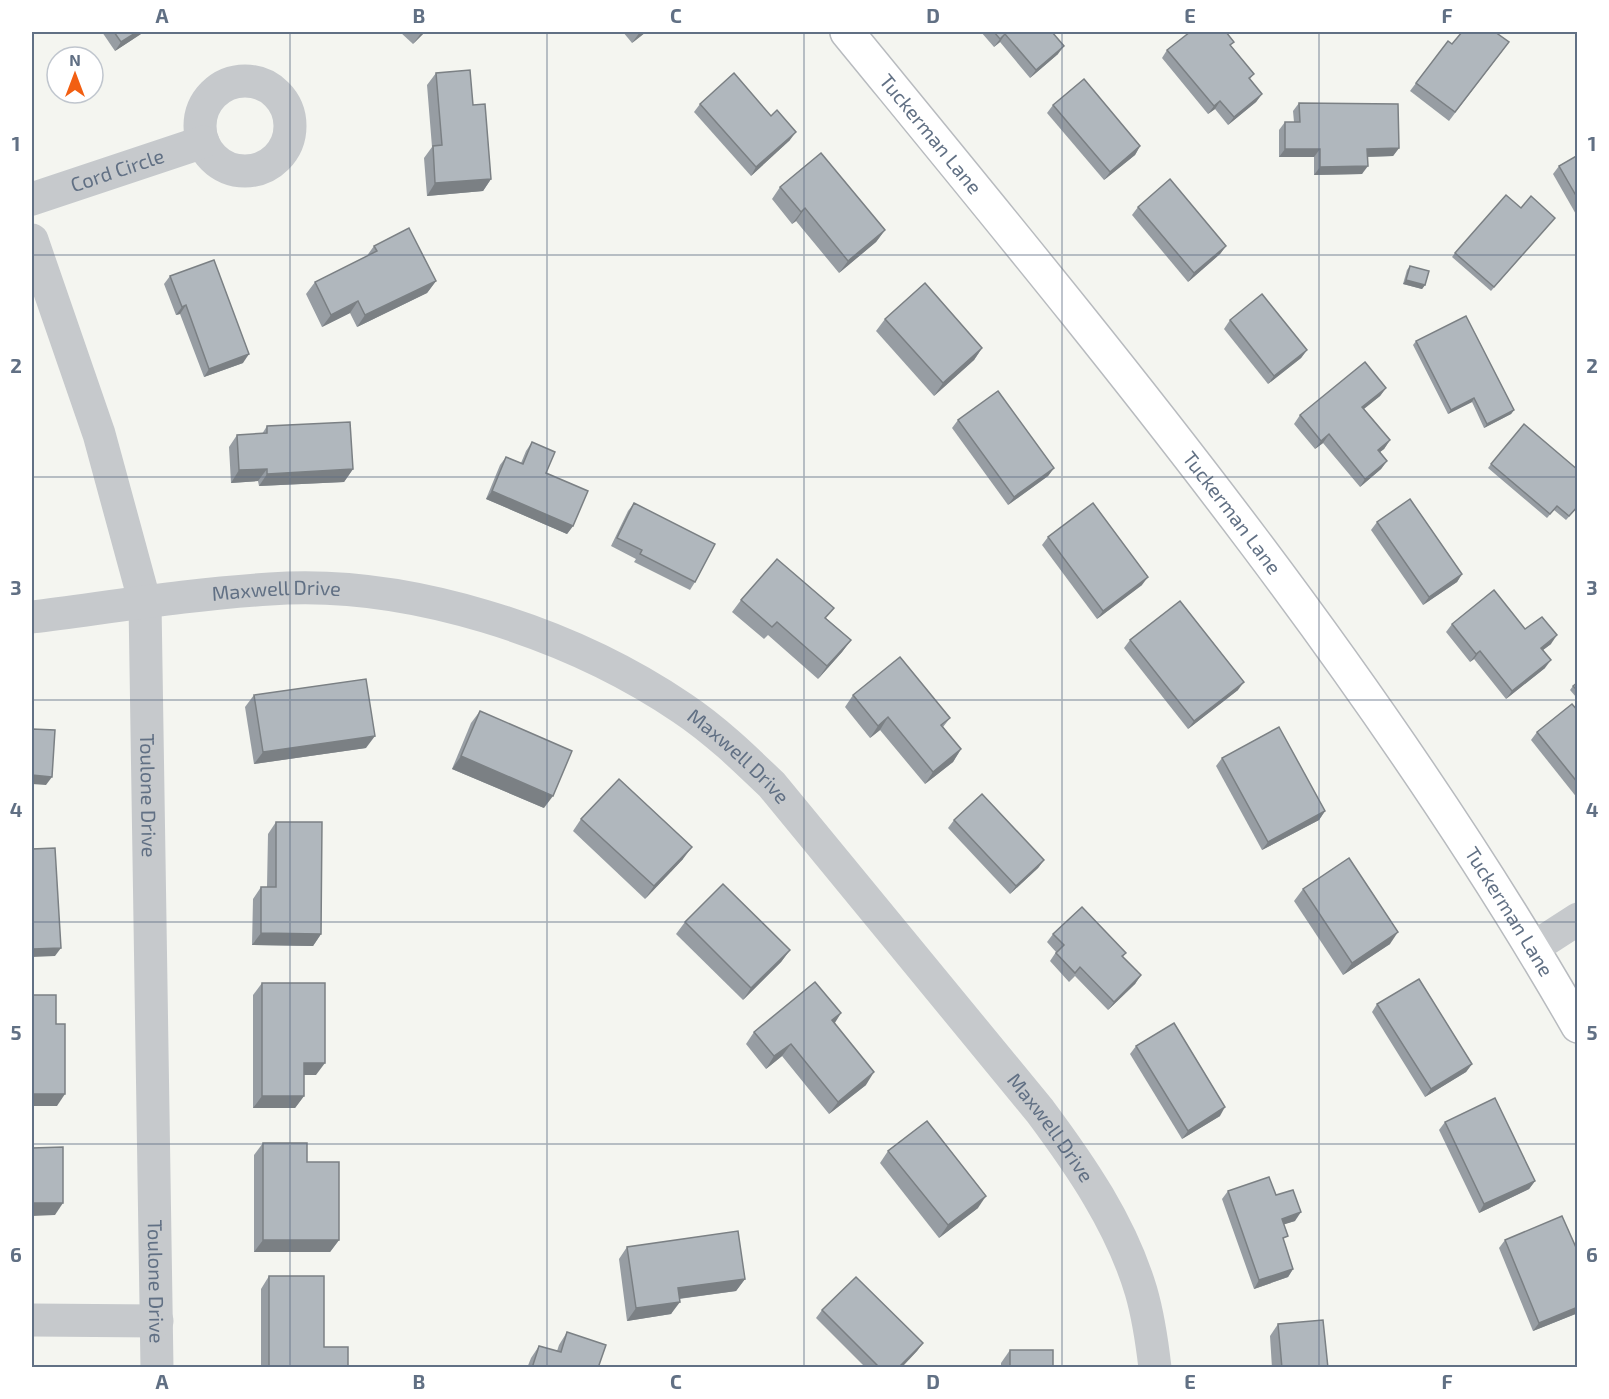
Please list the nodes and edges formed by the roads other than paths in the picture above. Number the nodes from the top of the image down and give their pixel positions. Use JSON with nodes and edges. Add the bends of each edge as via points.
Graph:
{"nodes":[{"id":1,"x":847,"y":32,"type":"edge"},
{"id":2,"x":203,"y":142,"type":"dead end"},
{"id":3,"x":32,"y":199,"type":"edge"},
{"id":4,"x":32,"y":240,"type":"edge"},
{"id":5,"x":145,"y":603,"type":"junction"},
{"id":6,"x":32,"y":617,"type":"edge"},
{"id":7,"x":1578,"y":919,"type":"edge"},
{"id":8,"x":1533,"y":948,"type":"junction"},
{"id":9,"x":1578,"y":1026,"type":"edge"},
{"id":10,"x":32,"y":1320,"type":"edge"},
{"id":11,"x":157,"y":1321,"type":"junction"},
{"id":12,"x":157,"y":1368,"type":"edge"},
{"id":13,"x":1155,"y":1368,"type":"edge"}],
"edges":[{"from":1,"to":8,"type":"main road","name":"Tuckerman Lane","via":[[1094,333],[1242,524],[1362,690]]},
{"from":2,"to":3,"type":"street","name":"Cord Circle"},
{"from":4,"to":5,"type":"street","name":"Toulone Drive","via":[[99,434]]},
{"from":5,"to":6,"type":"street","name":"Maxwell Drive"},
{"from":5,"to":11,"type":"street","name":"Toulone Drive"},
{"from":5,"to":13,"type":"street","name":"Maxwell Drive","via":[[282,588],[380,593],[438,604],[524,628],[599,662],[683,708],[772,785],[1079,1163],[1112,1221],[1140,1290]]},
{"from":7,"to":8,"type":"street"},
{"from":8,"to":9,"type":"main road","name":"Tuckerman Lane"},
{"from":10,"to":11,"type":"street"},
{"from":11,"to":12,"type":"street","name":"Toulone Drive"}]}
